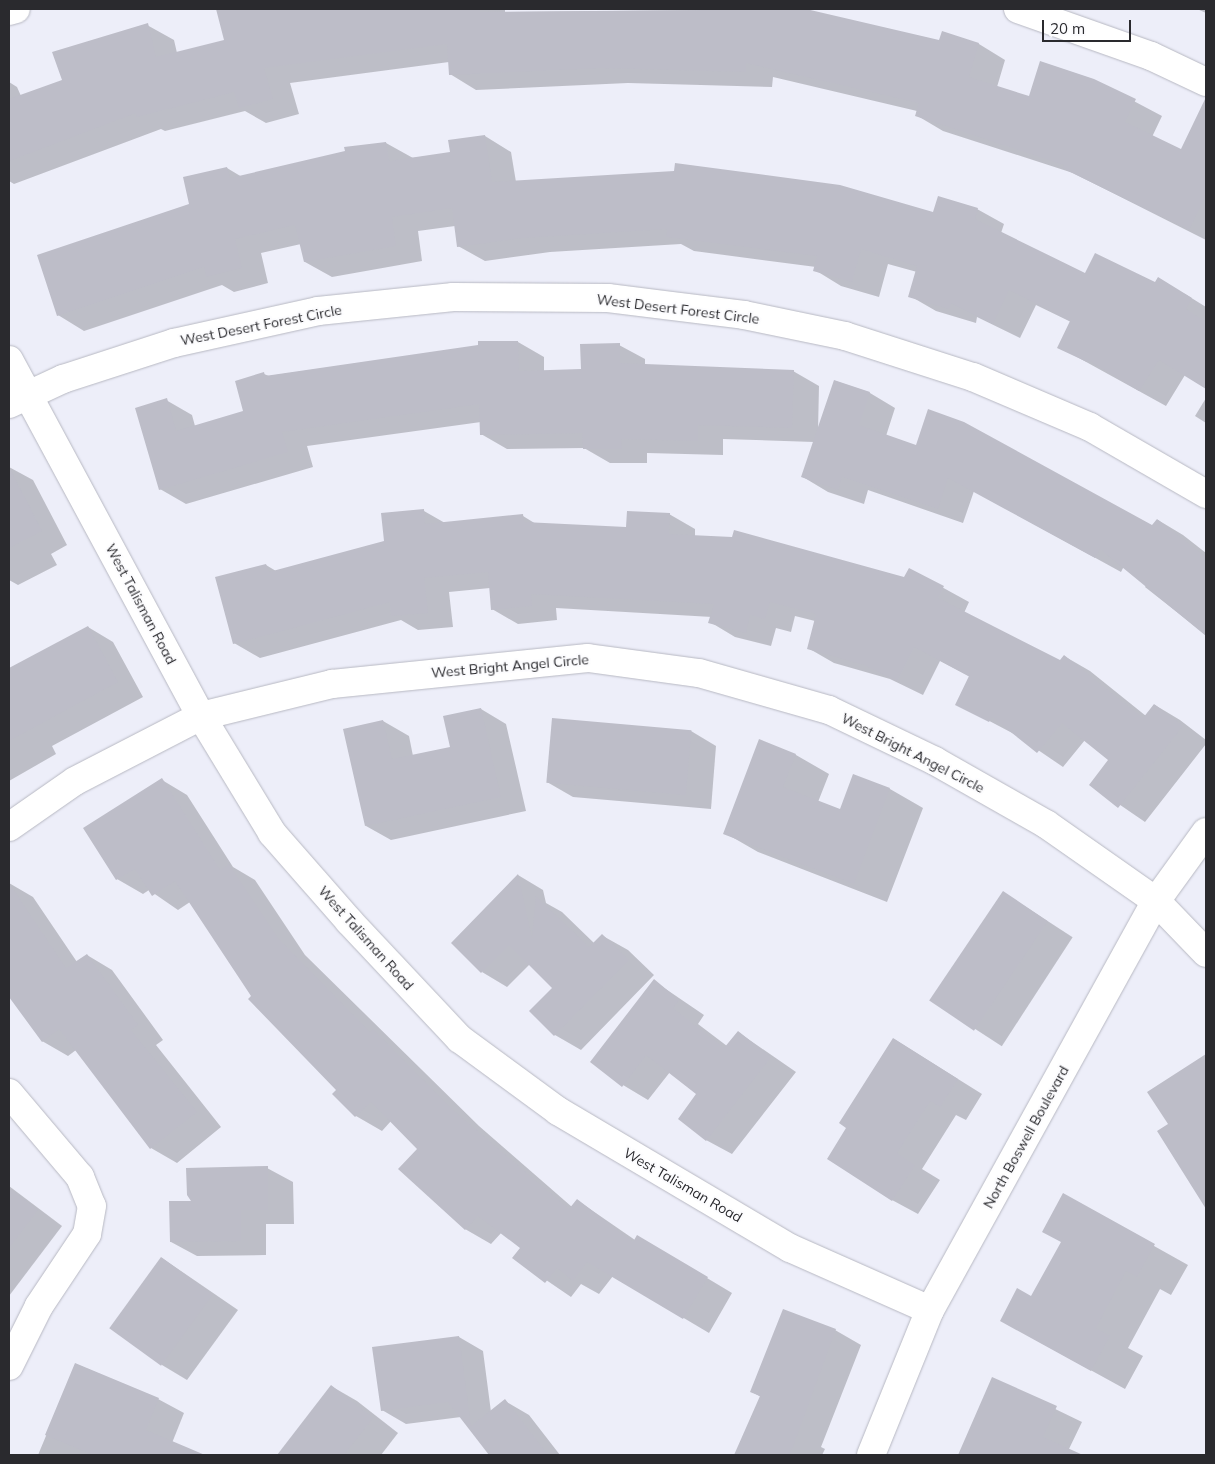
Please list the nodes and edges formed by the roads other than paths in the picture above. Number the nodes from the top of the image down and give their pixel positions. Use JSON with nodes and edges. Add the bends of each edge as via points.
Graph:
{"nodes":[{"id":1,"x":16,"y":9,"type":"edge"},
{"id":2,"x":1018,"y":9,"type":"edge"},
{"id":3,"x":9,"y":11,"type":"edge"},
{"id":4,"x":1206,"y":82,"type":"edge"},
{"id":5,"x":9,"y":360,"type":"edge"},
{"id":6,"x":18,"y":399,"type":"edge"},
{"id":7,"x":1206,"y":494,"type":"edge"},
{"id":8,"x":201,"y":716,"type":"junction"},
{"id":9,"x":9,"y":827,"type":"edge"},
{"id":10,"x":1206,"y":832,"type":"edge"},
{"id":11,"x":1156,"y":901,"type":"junction"},
{"id":12,"x":1206,"y":953,"type":"edge"},
{"id":13,"x":9,"y":1094,"type":"edge"},
{"id":14,"x":930,"y":1310,"type":"junction"},
{"id":15,"x":9,"y":1366,"type":"edge"},
{"id":16,"x":871,"y":1455,"type":"edge"}],
"edges":[{"from":1,"to":3,"type":"street"},
{"from":2,"to":4,"type":"street","via":[[1152,56]]},
{"from":5,"to":6,"type":"street","name":"West Talisman Road"},
{"from":6,"to":7,"type":"street","name":"West Desert Forest Circle","via":[[63,379],[174,343],[318,311],[453,297],[608,298],[744,315],[845,336],[973,377],[1090,427]]},
{"from":6,"to":8,"type":"street","name":"West Talisman Road"},
{"from":8,"to":9,"type":"street","name":"West Bright Angel Circle","via":[[75,780]]},
{"from":8,"to":11,"type":"street","name":"West Bright Angel Circle","via":[[332,684],[588,658],[699,673],[829,710],[935,761],[1046,824]]},
{"from":8,"to":14,"type":"street","name":"West Talisman Road","via":[[272,833],[460,1039],[558,1111],[790,1248]]},
{"from":10,"to":11,"type":"street","name":"North Boswell Boulevard"},
{"from":11,"to":12,"type":"street","name":"West Bright Angel Circle"},
{"from":11,"to":14,"type":"street","name":"North Boswell Boulevard"},
{"from":13,"to":15,"type":"street","via":[[80,1177],[92,1206],[87,1234],[39,1306]]},
{"from":14,"to":16,"type":"street","name":"North Boswell Boulevard"}]}
